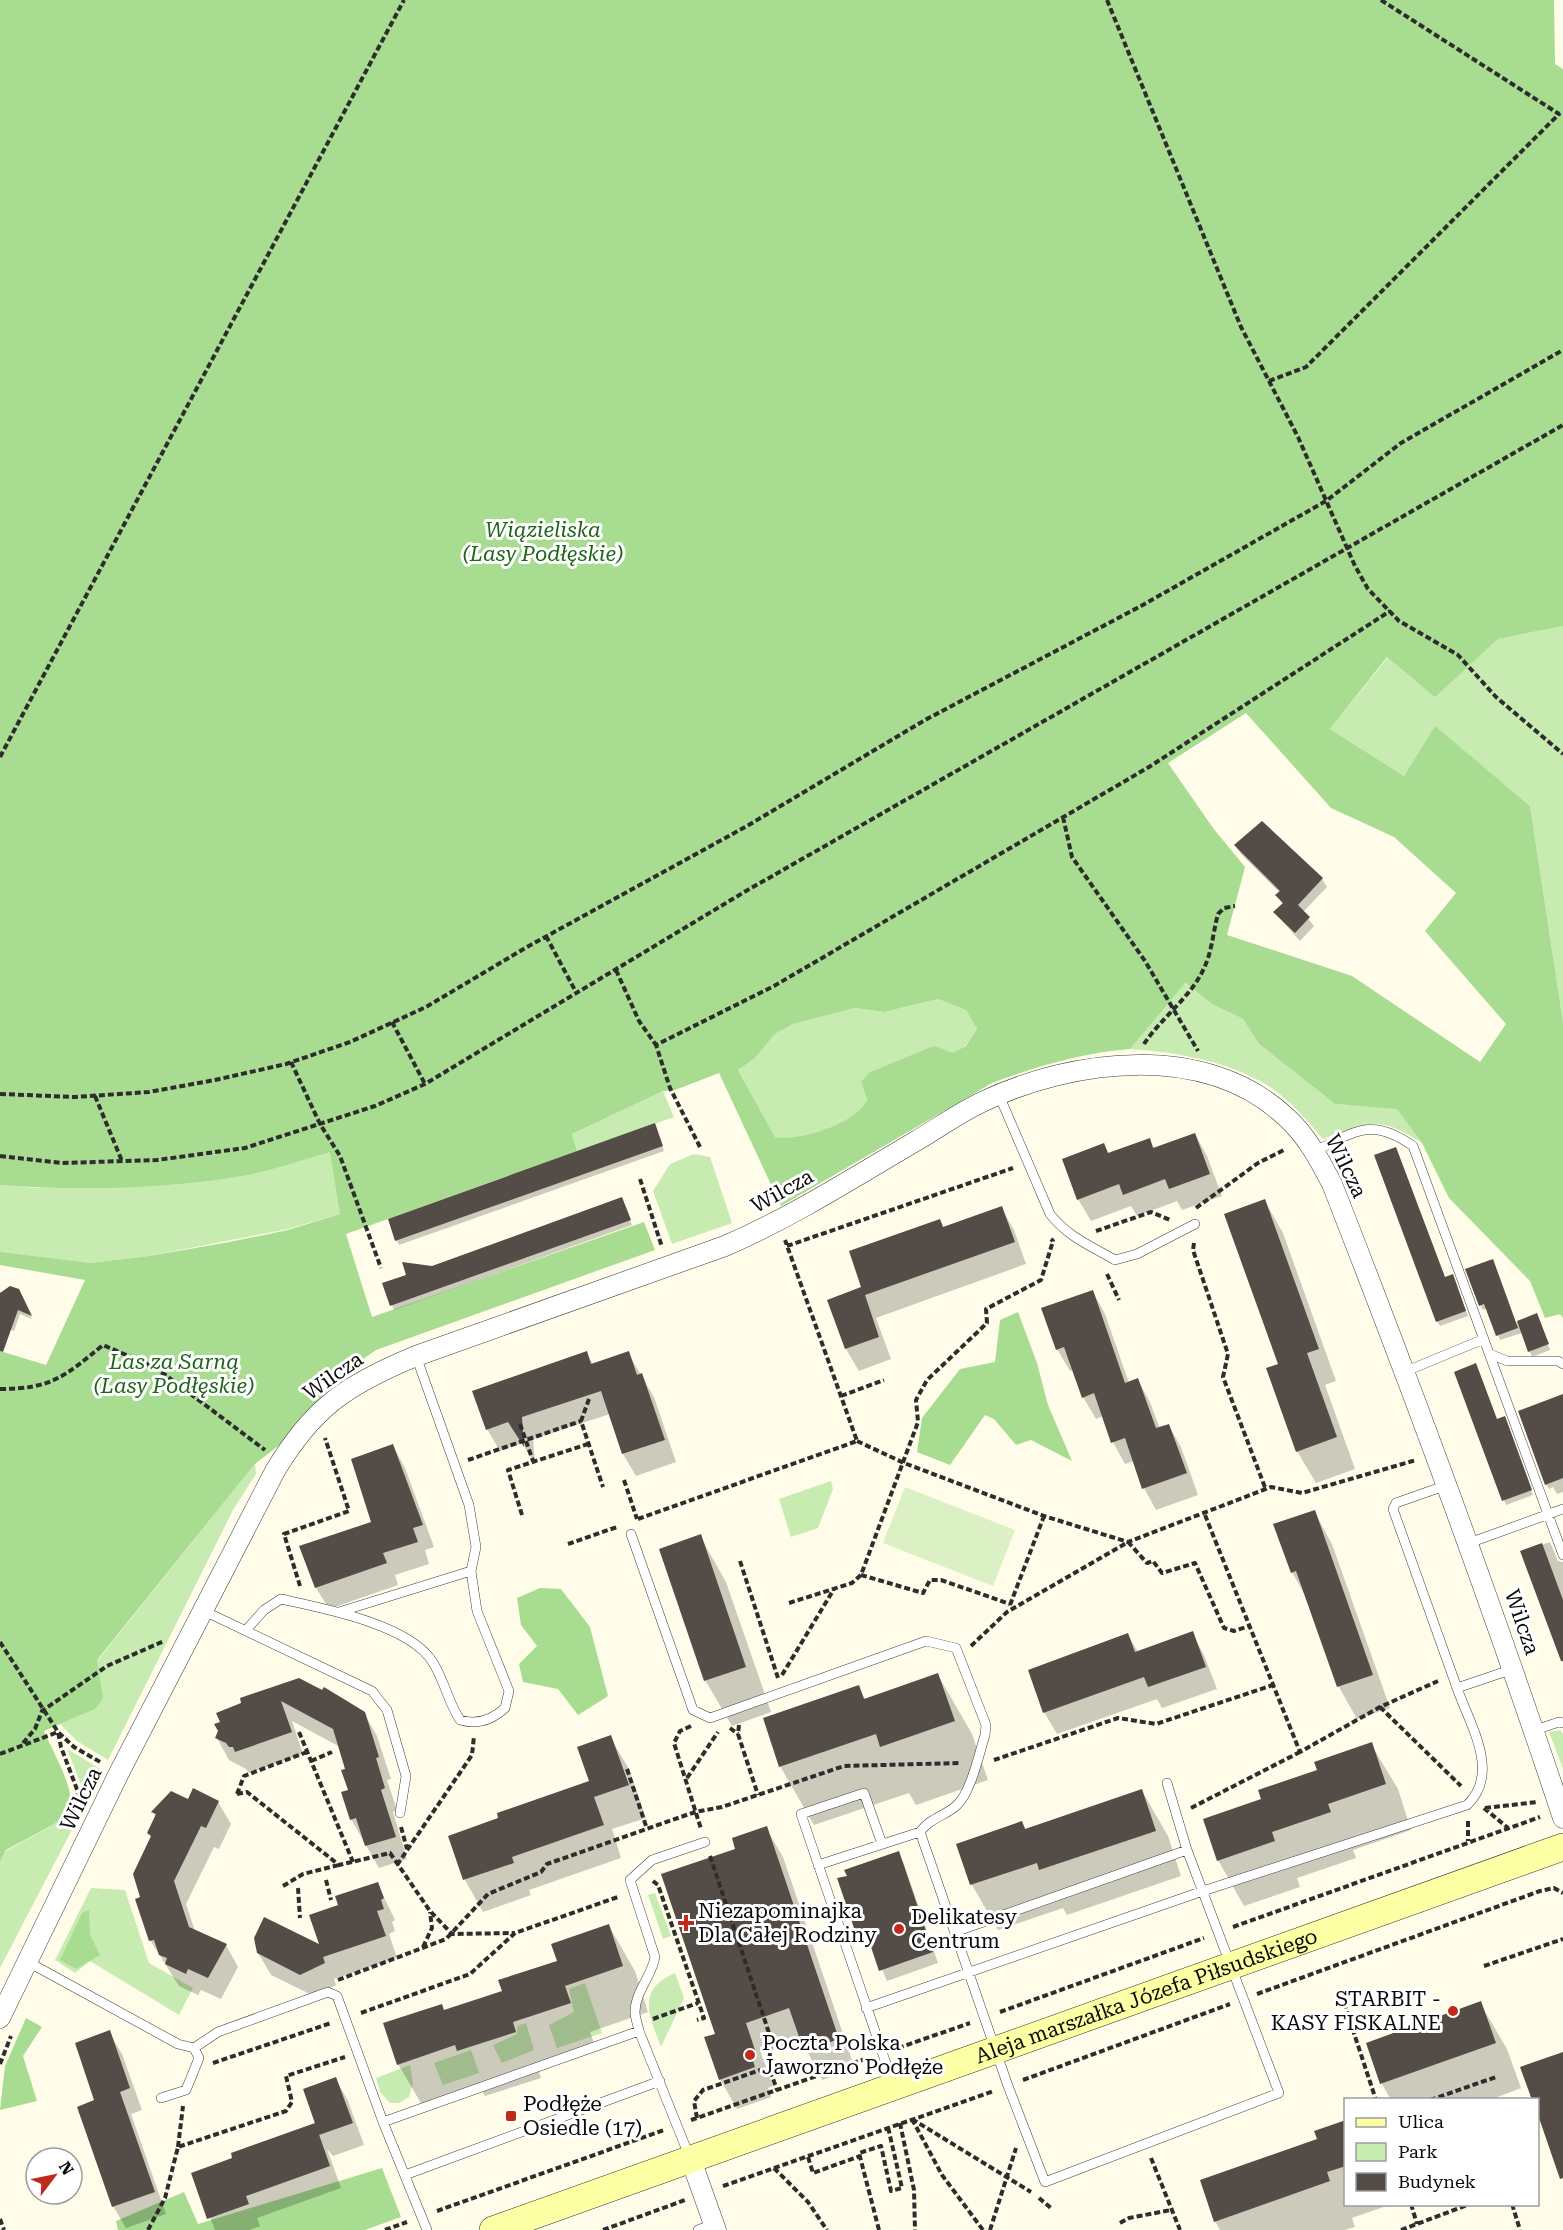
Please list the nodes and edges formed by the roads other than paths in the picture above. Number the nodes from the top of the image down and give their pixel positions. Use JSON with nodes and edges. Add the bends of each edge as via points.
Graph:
{"nodes":[{"id":1,"x":999,"y":1095,"type":"junction"},
{"id":2,"x":1315,"y":1151,"type":"junction"},
{"id":3,"x":1195,"y":1224,"type":"road end"},
{"id":4,"x":1484,"y":1339,"type":"junction"},
{"id":5,"x":1490,"y":1354,"type":"junction"},
{"id":6,"x":416,"y":1356,"type":"junction"},
{"id":7,"x":1563,"y":1364,"type":"edge"},
{"id":8,"x":1404,"y":1372,"type":"junction"},
{"id":9,"x":1447,"y":1485,"type":"junction"},
{"id":10,"x":1563,"y":1509,"type":"edge"},
{"id":11,"x":1548,"y":1515,"type":"junction"},
{"id":12,"x":631,"y":1534,"type":"dead end"},
{"id":13,"x":1469,"y":1543,"type":"junction"},
{"id":14,"x":1563,"y":1555,"type":"edge"},
{"id":15,"x":471,"y":1571,"type":"junction"},
{"id":16,"x":202,"y":1610,"type":"junction"},
{"id":17,"x":339,"y":1612,"type":"junction"},
{"id":18,"x":247,"y":1629,"type":"junction"},
{"id":19,"x":1513,"y":1669,"type":"junction"},
{"id":20,"x":1458,"y":1688,"type":"junction"},
{"id":21,"x":1563,"y":1723,"type":"edge"},
{"id":22,"x":1535,"y":1730,"type":"junction"},
{"id":23,"x":1167,"y":1783,"type":"dead end"},
{"id":24,"x":1560,"y":1809,"type":"edge"},
{"id":25,"x":400,"y":1818,"type":"road end"},
{"id":26,"x":920,"y":1832,"type":"junction"},
{"id":27,"x":705,"y":1842,"type":"road end"},
{"id":28,"x":882,"y":1844,"type":"junction"},
{"id":29,"x":1563,"y":1847,"type":"edge"},
{"id":30,"x":1187,"y":1850,"type":"junction"},
{"id":31,"x":818,"y":1865,"type":"junction"},
{"id":32,"x":1203,"y":1891,"type":"junction"},
{"id":33,"x":955,"y":1932,"type":"junction"},
{"id":34,"x":28,"y":1962,"type":"junction"},
{"id":35,"x":1231,"y":1965,"type":"junction"},
{"id":36,"x":969,"y":1973,"type":"junction"},
{"id":37,"x":866,"y":2008,"type":"junction"},
{"id":38,"x":0,"y":2018,"type":"edge"},
{"id":39,"x":639,"y":2028,"type":"junction"},
{"id":40,"x":194,"y":2048,"type":"junction"},
{"id":41,"x":996,"y":2052,"type":"junction"},
{"id":42,"x":660,"y":2081,"type":"junction"},
{"id":43,"x":894,"y":2087,"type":"junction"},
{"id":44,"x":161,"y":2098,"type":"dead end"},
{"id":45,"x":383,"y":2122,"type":"junction"},
{"id":46,"x":691,"y":2160,"type":"junction"},
{"id":47,"x":405,"y":2175,"type":"junction"},
{"id":48,"x":709,"y":2228,"type":"edge"},
{"id":49,"x":428,"y":2230,"type":"edge"},
{"id":50,"x":493,"y":2230,"type":"edge"}],
"edges":[{"from":1,"to":2,"type":"street","name":"Wilcza","via":[[1103,1066],[1187,1070],[1260,1096]]},
{"from":1,"to":3,"type":"lane","via":[[1050,1214],[1061,1228],[1115,1260],[1137,1254]]},
{"from":1,"to":6,"type":"street","name":"Wilcza","via":[[775,1225]]},
{"from":2,"to":4,"type":"lane","via":[[1368,1128],[1393,1131],[1413,1146]]},
{"from":2,"to":8,"type":"street","name":"Wilcza","via":[[1332,1184]]},
{"from":4,"to":5,"type":"lane"},
{"from":4,"to":8,"type":"lane"},
{"from":5,"to":7,"type":"lane","via":[[1507,1361]]},
{"from":5,"to":11,"type":"lane"},
{"from":6,"to":15,"type":"lane","via":[[469,1505],[476,1547]]},
{"from":6,"to":16,"type":"street","name":"Wilcza","via":[[367,1377],[323,1407],[280,1461]]},
{"from":8,"to":9,"type":"street","name":"Wilcza"},
{"from":9,"to":13,"type":"street","name":"Wilcza"},
{"from":9,"to":20,"type":"lane","via":[[1396,1503],[1393,1509]]},
{"from":10,"to":11,"type":"lane"},
{"from":11,"to":13,"type":"lane"},
{"from":11,"to":14,"type":"lane"},
{"from":12,"to":26,"type":"lane","via":[[693,1710],[710,1718],[926,1641],[956,1648],[986,1725],[963,1799],[929,1821]]},
{"from":13,"to":19,"type":"street","name":"Wilcza"},
{"from":15,"to":17,"type":"lane"},
{"from":15,"to":17,"type":"lane","via":[[477,1611],[509,1690],[505,1708],[486,1720],[460,1720],[432,1661],[421,1650],[384,1628]]},
{"from":16,"to":18,"type":"lane"},
{"from":16,"to":34,"type":"street","name":"Wilcza"},
{"from":17,"to":18,"type":"lane","via":[[281,1599]]},
{"from":18,"to":25,"type":"lane","via":[[372,1691],[387,1710],[406,1776]]},
{"from":19,"to":20,"type":"lane"},
{"from":19,"to":22,"type":"street","name":"Wilcza"},
{"from":20,"to":32,"type":"lane","via":[[1484,1774],[1467,1805]]},
{"from":21,"to":22,"type":"lane"},
{"from":22,"to":24,"type":"street","name":"Wilcza"},
{"from":23,"to":30,"type":"lane"},
{"from":26,"to":28,"type":"lane"},
{"from":26,"to":33,"type":"lane"},
{"from":27,"to":39,"type":"lane","via":[[652,1860],[630,1880],[655,1957],[636,2003]]},
{"from":28,"to":31,"type":"lane"},
{"from":28,"to":31,"type":"lane","via":[[864,1792],[801,1814]]},
{"from":29,"to":35,"type":"street","name":"Aleja marszałka Józefa Piłsudskiego"},
{"from":30,"to":32,"type":"lane"},
{"from":30,"to":33,"type":"lane"},
{"from":31,"to":37,"type":"lane"},
{"from":32,"to":35,"type":"lane"},
{"from":32,"to":36,"type":"lane"},
{"from":33,"to":36,"type":"lane"},
{"from":34,"to":38,"type":"street","name":"Wilcza"},
{"from":34,"to":40,"type":"lane","via":[[178,2044]]},
{"from":35,"to":41,"type":"street","name":"Aleja marszałka Józefa Piłsudskiego"},
{"from":35,"to":41,"type":"lane","via":[[1279,2093],[1045,2182]]},
{"from":36,"to":37,"type":"lane"},
{"from":36,"to":41,"type":"lane"},
{"from":37,"to":43,"type":"lane"},
{"from":39,"to":42,"type":"lane"},
{"from":39,"to":45,"type":"lane"},
{"from":40,"to":44,"type":"lane","via":[[200,2058],[186,2090]]},
{"from":40,"to":45,"type":"lane","via":[[218,2032],[328,1992],[337,1996]]},
{"from":41,"to":43,"type":"street","name":"Aleja marszałka Józefa Piłsudskiego"},
{"from":42,"to":46,"type":"lane"},
{"from":42,"to":47,"type":"lane"},
{"from":43,"to":46,"type":"street","name":"Aleja marszałka Józefa Piłsudskiego"},
{"from":45,"to":47,"type":"lane"},
{"from":46,"to":48,"type":"street"},
{"from":46,"to":50,"type":"street","name":"Aleja marszałka Józefa Piłsudskiego"},
{"from":47,"to":49,"type":"lane"}]}
